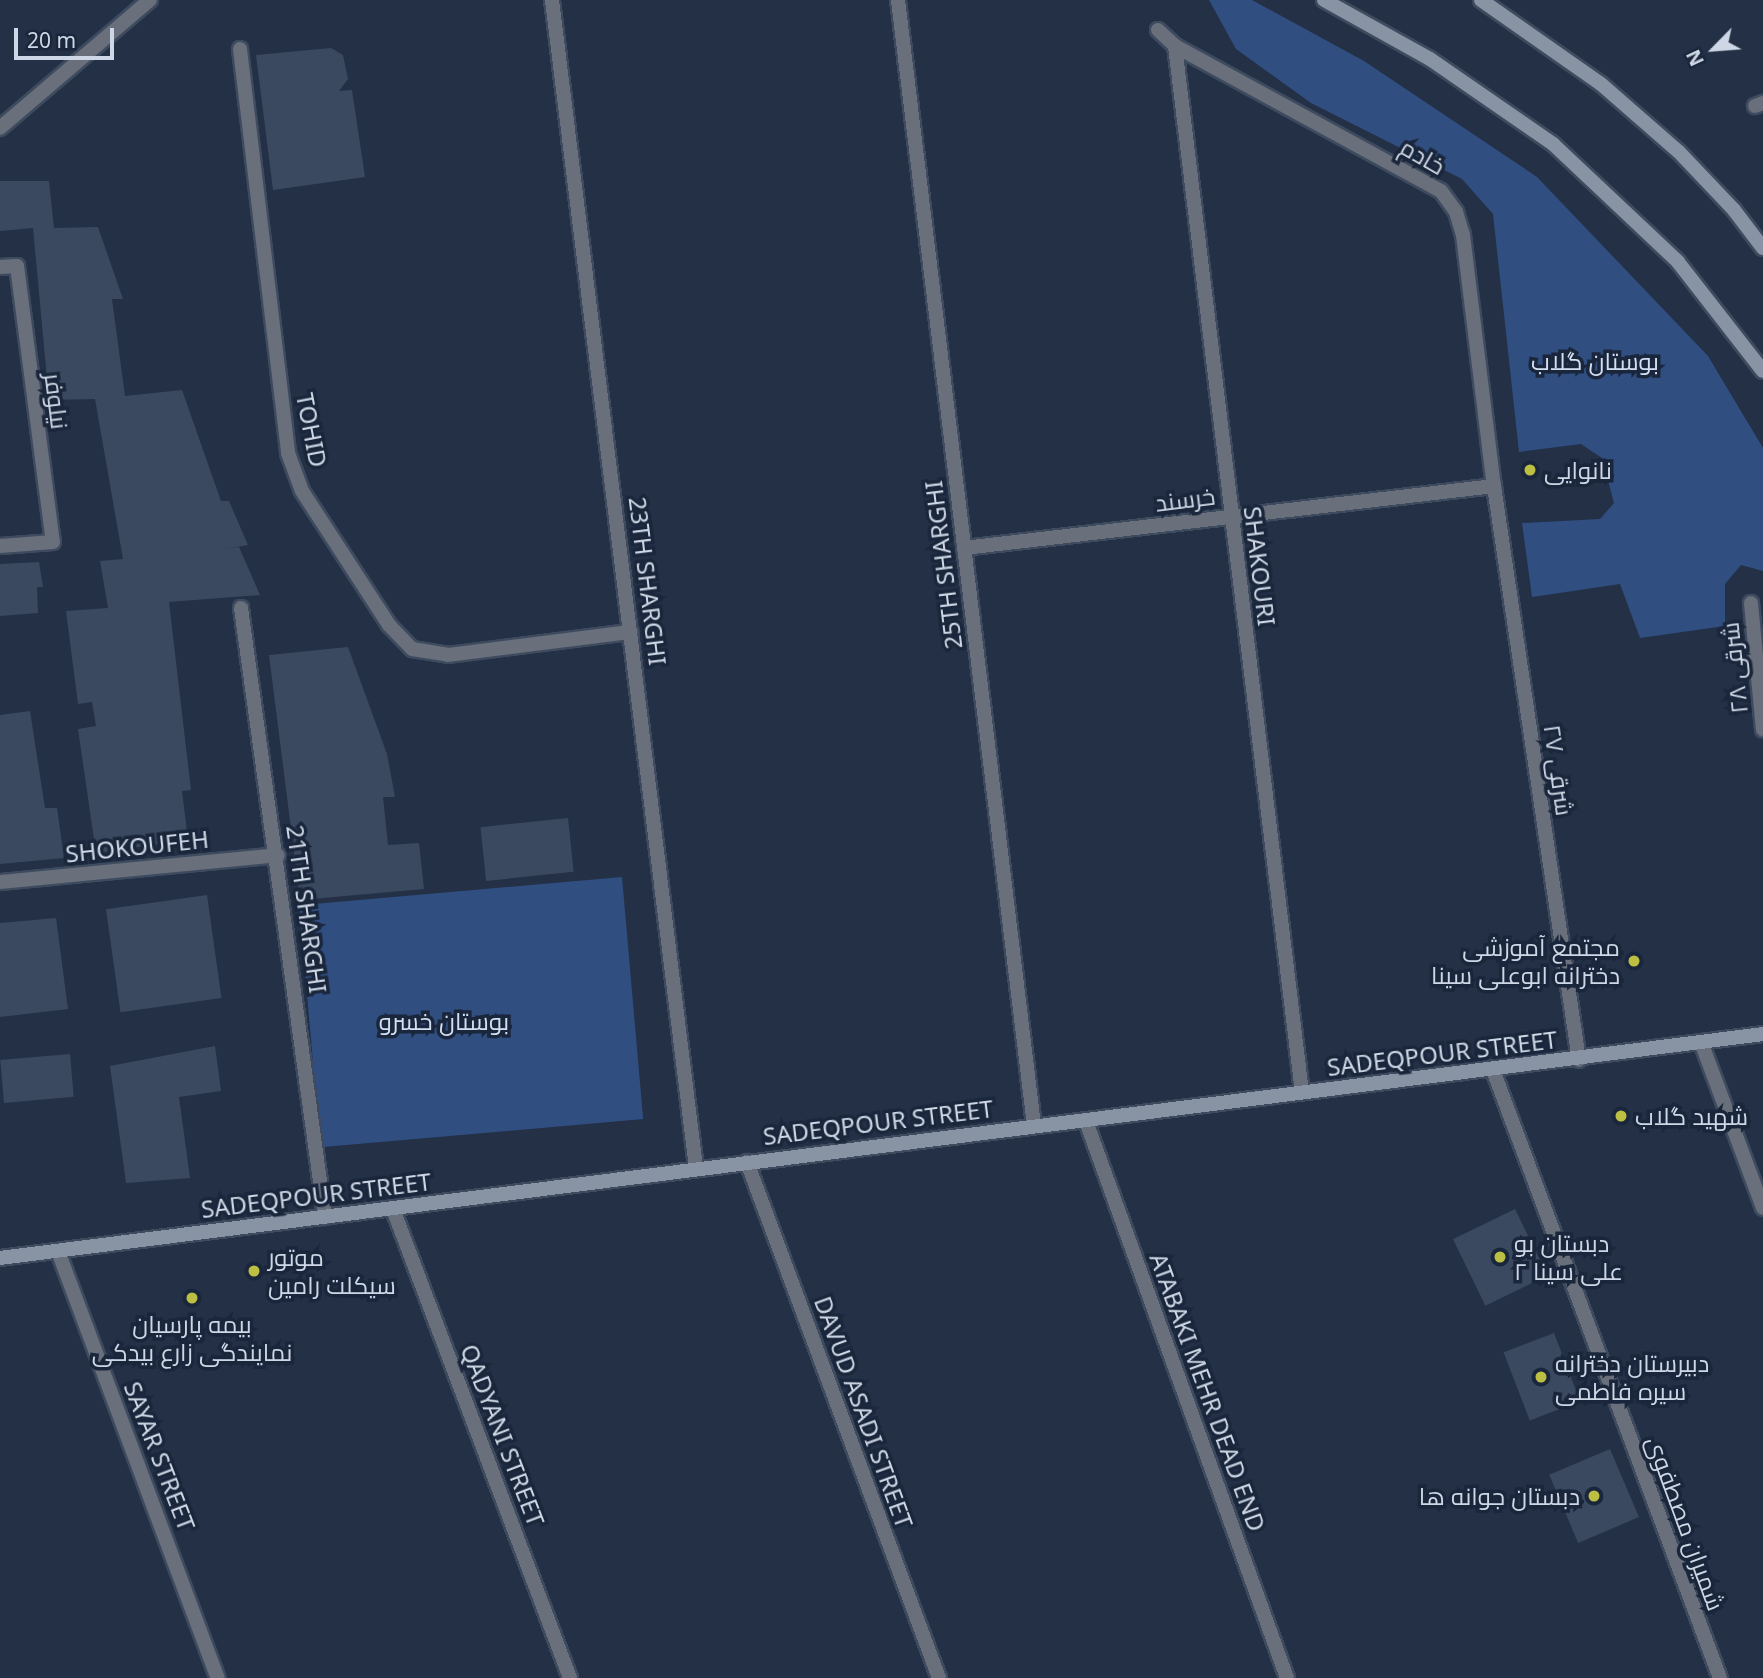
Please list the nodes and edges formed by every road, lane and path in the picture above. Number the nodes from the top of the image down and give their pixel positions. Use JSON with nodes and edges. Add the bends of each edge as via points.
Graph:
{"nodes":[{"id":1,"x":150,"y":0,"type":"edge"},
{"id":2,"x":552,"y":0,"type":"edge"},
{"id":3,"x":898,"y":0,"type":"edge"},
{"id":4,"x":1324,"y":0,"type":"edge"},
{"id":5,"x":1481,"y":0,"type":"edge"},
{"id":6,"x":1158,"y":30,"type":"dead end"},
{"id":7,"x":1175,"y":46,"type":"junction"},
{"id":8,"x":240,"y":49,"type":"dead end"},
{"id":9,"x":0,"y":128,"type":"edge"},
{"id":10,"x":1763,"y":248,"type":"edge"},
{"id":11,"x":0,"y":267,"type":"edge"},
{"id":12,"x":1763,"y":371,"type":"edge"},
{"id":13,"x":1494,"y":486,"type":"junction"},
{"id":14,"x":1231,"y":517,"type":"junction"},
{"id":15,"x":0,"y":546,"type":"edge"},
{"id":16,"x":964,"y":548,"type":"junction"},
{"id":17,"x":1751,"y":603,"type":"dead end"},
{"id":18,"x":241,"y":608,"type":"dead end"},
{"id":19,"x":631,"y":632,"type":"junction"},
{"id":20,"x":1763,"y":729,"type":"edge"},
{"id":21,"x":278,"y":855,"type":"junction"},
{"id":22,"x":0,"y":882,"type":"edge"},
{"id":23,"x":1763,"y":1034,"type":"edge"},
{"id":24,"x":1702,"y":1042,"type":"junction"},
{"id":25,"x":1579,"y":1060,"type":"junction"},
{"id":26,"x":1493,"y":1070,"type":"junction"},
{"id":27,"x":1302,"y":1092,"type":"junction"},
{"id":28,"x":1086,"y":1121,"type":"junction"},
{"id":29,"x":1034,"y":1125,"type":"junction"},
{"id":30,"x":747,"y":1162,"type":"junction"},
{"id":31,"x":696,"y":1168,"type":"junction"},
{"id":32,"x":1763,"y":1208,"type":"edge"},
{"id":33,"x":393,"y":1209,"type":"junction"},
{"id":34,"x":325,"y":1217,"type":"junction"},
{"id":35,"x":58,"y":1251,"type":"junction"},
{"id":36,"x":0,"y":1258,"type":"edge"},
{"id":37,"x":219,"y":1678,"type":"edge"},
{"id":38,"x":570,"y":1678,"type":"edge"},
{"id":39,"x":939,"y":1678,"type":"edge"},
{"id":40,"x":1287,"y":1678,"type":"edge"},
{"id":41,"x":1720,"y":1678,"type":"edge"}],
"edges":[{"from":1,"to":9,"type":"street"},
{"from":2,"to":19,"type":"street","name":"23TH SHARGHI"},
{"from":3,"to":16,"type":"street","name":"25TH SHARGHI"},
{"from":4,"to":12,"type":"main road","via":[[1430,59],[1553,144],[1678,262]]},
{"from":5,"to":10,"type":"main road","via":[[1601,84],[1679,152],[1734,209]]},
{"from":6,"to":7,"type":"street","name":"خادم"},
{"from":7,"to":13,"type":"street","name":"خادم","via":[[1441,191],[1456,212],[1463,234]]},
{"from":7,"to":14,"type":"street","name":"SHAKOURI"},
{"from":8,"to":19,"type":"street","name":"TOHID","via":[[288,453],[302,491],[390,625],[412,649],[448,655]]},
{"from":11,"to":15,"type":"street","name":"نیلوفر","via":[[17,266],[53,542]]},
{"from":13,"to":14,"type":"street","name":"خرسند"},
{"from":13,"to":25,"type":"street","name":"۲۷ شرقی"},
{"from":14,"to":16,"type":"street","name":"خرسند"},
{"from":14,"to":27,"type":"street","name":"SHAKOURI"},
{"from":16,"to":29,"type":"street","name":"25TH SHARGHI"},
{"from":17,"to":20,"type":"street","name":"۲۸ شرقی"},
{"from":18,"to":21,"type":"street","name":"21TH SHARGHI"},
{"from":19,"to":31,"type":"street","name":"23TH SHARGHI"},
{"from":21,"to":22,"type":"street","name":"SHOKOUFEH"},
{"from":21,"to":34,"type":"street","name":"21TH SHARGHI"},
{"from":23,"to":24,"type":"main road","name":"SADEQPOUR STREET"},
{"from":24,"to":25,"type":"main road","name":"SADEQPOUR STREET"},
{"from":24,"to":32,"type":"street"},
{"from":25,"to":26,"type":"main road","name":"SADEQPOUR STREET"},
{"from":26,"to":27,"type":"main road","name":"SADEQPOUR STREET"},
{"from":26,"to":41,"type":"street","name":"شمیران مصطفوی"},
{"from":27,"to":28,"type":"main road","name":"SADEQPOUR STREET"},
{"from":28,"to":29,"type":"main road","name":"SADEQPOUR STREET"},
{"from":28,"to":40,"type":"street","name":"ATABAKI MEHR DEAD END"},
{"from":29,"to":30,"type":"main road","name":"SADEQPOUR STREET"},
{"from":30,"to":31,"type":"main road","name":"SADEQPOUR STREET"},
{"from":30,"to":39,"type":"street","name":"DAVUD ASADI STREET"},
{"from":31,"to":33,"type":"main road","name":"SADEQPOUR STREET"},
{"from":33,"to":34,"type":"main road","name":"SADEQPOUR STREET"},
{"from":33,"to":38,"type":"street","name":"QADYANI STREET"},
{"from":34,"to":35,"type":"main road","name":"SADEQPOUR STREET"},
{"from":35,"to":36,"type":"main road","name":"SADEQPOUR STREET"},
{"from":35,"to":37,"type":"street","name":"SAYAR STREET"}]}
